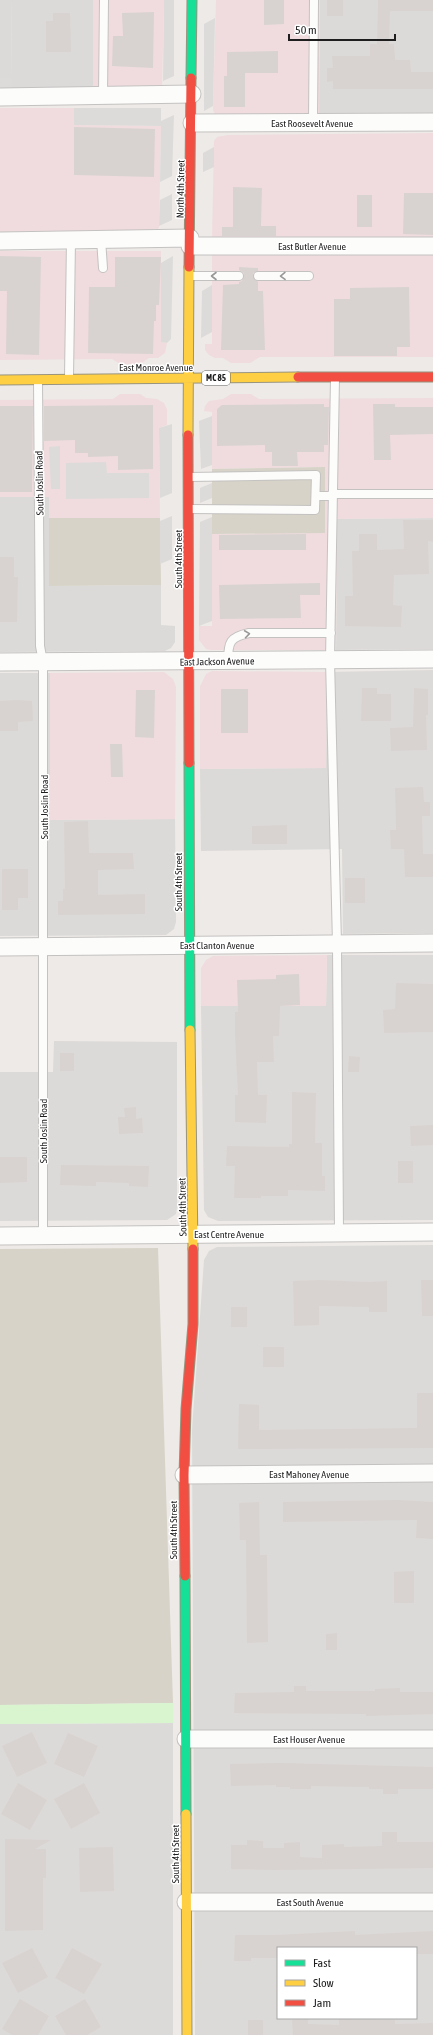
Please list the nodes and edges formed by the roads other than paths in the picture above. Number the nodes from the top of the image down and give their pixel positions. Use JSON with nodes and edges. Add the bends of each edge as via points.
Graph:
{"nodes":[{"id":1,"x":104,"y":0,"type":"edge"},
{"id":2,"x":192,"y":0,"type":"edge"},
{"id":3,"x":314,"y":0,"type":"edge"},
{"id":4,"x":192,"y":94,"type":"junction"},
{"id":5,"x":104,"y":95,"type":"junction"},
{"id":6,"x":0,"y":97,"type":"edge"},
{"id":7,"x":433,"y":122,"type":"edge"},
{"id":8,"x":192,"y":123,"type":"junction"},
{"id":9,"x":313,"y":123,"type":"junction"},
{"id":10,"x":101,"y":239,"type":"junction"},
{"id":11,"x":71,"y":240,"type":"junction"},
{"id":12,"x":0,"y":241,"type":"edge"},
{"id":13,"x":190,"y":242,"type":"junction"},
{"id":14,"x":433,"y":246,"type":"edge"},
{"id":15,"x":103,"y":268,"type":"dead end"},
{"id":16,"x":190,"y":276,"type":"junction"},
{"id":17,"x":239,"y":276,"type":"dead end"},
{"id":18,"x":258,"y":276,"type":"dead end"},
{"id":19,"x":308,"y":276,"type":"dead end"},
{"id":20,"x":433,"y":377,"type":"edge"},
{"id":21,"x":70,"y":378,"type":"junction"},
{"id":22,"x":188,"y":378,"type":"junction"},
{"id":23,"x":335,"y":378,"type":"junction"},
{"id":24,"x":38,"y":379,"type":"junction"},
{"id":25,"x":0,"y":380,"type":"edge"},
{"id":26,"x":188,"y":476,"type":"junction"},
{"id":27,"x":433,"y":494,"type":"edge"},
{"id":28,"x":332,"y":495,"type":"junction"},
{"id":29,"x":316,"y":496,"type":"junction"},
{"id":30,"x":189,"y":509,"type":"junction"},
{"id":31,"x":331,"y":633,"type":"junction"},
{"id":32,"x":433,"y":659,"type":"edge"},
{"id":33,"x":330,"y":660,"type":"junction"},
{"id":34,"x":228,"y":661,"type":"junction"},
{"id":35,"x":0,"y":662,"type":"edge"},
{"id":36,"x":43,"y":662,"type":"junction"},
{"id":37,"x":189,"y":662,"type":"junction"},
{"id":38,"x":433,"y":943,"type":"edge"},
{"id":39,"x":337,"y":944,"type":"junction"},
{"id":40,"x":189,"y":945,"type":"junction"},
{"id":41,"x":45,"y":947,"type":"junction"},
{"id":42,"x":0,"y":948,"type":"edge"},
{"id":43,"x":433,"y":1232,"type":"edge"},
{"id":44,"x":339,"y":1233,"type":"junction"},
{"id":45,"x":193,"y":1234,"type":"junction"},
{"id":46,"x":43,"y":1235,"type":"junction"},
{"id":47,"x":0,"y":1236,"type":"edge"},
{"id":48,"x":433,"y":1473,"type":"edge"},
{"id":49,"x":184,"y":1475,"type":"junction"},
{"id":50,"x":186,"y":1739,"type":"junction"},
{"id":51,"x":433,"y":1739,"type":"edge"},
{"id":52,"x":186,"y":1902,"type":"junction"},
{"id":53,"x":433,"y":1902,"type":"edge"},
{"id":54,"x":187,"y":2035,"type":"edge"}],
"edges":[{"from":1,"to":5,"type":"lane"},
{"from":2,"to":4,"type":"street","name":"North 4th Street"},
{"from":3,"to":9,"type":"lane"},
{"from":4,"to":5,"type":"street"},
{"from":4,"to":8,"type":"street","name":"North 4th Street"},
{"from":5,"to":6,"type":"street"},
{"from":7,"to":9,"type":"street","name":"East Roosevelt Avenue"},
{"from":8,"to":9,"type":"street","name":"East Roosevelt Avenue"},
{"from":8,"to":13,"type":"street","name":"North 4th Street"},
{"from":10,"to":11,"type":"street","name":"East Butler Avenue"},
{"from":10,"to":13,"type":"street","name":"East Butler Avenue"},
{"from":10,"to":15,"type":"lane"},
{"from":11,"to":12,"type":"street","name":"East Butler Avenue"},
{"from":11,"to":21,"type":"lane"},
{"from":13,"to":14,"type":"street","name":"East Butler Avenue"},
{"from":13,"to":16,"type":"street","name":"North 4th Street"},
{"from":17,"to":16,"type":"lane","one_way":true},
{"from":16,"to":22,"type":"street","name":"North 4th Street"},
{"from":19,"to":18,"type":"lane","one_way":true},
{"from":20,"to":23,"type":"street","name":"East Monroe Avenue","number":"MC 85"},
{"from":21,"to":22,"type":"street","name":"East Monroe Avenue","number":"MC 85"},
{"from":21,"to":24,"type":"street","name":"East Monroe Avenue","number":"MC 85"},
{"from":22,"to":23,"type":"street","name":"East Monroe Avenue","number":"MC 85"},
{"from":22,"to":26,"type":"street","name":"South 4th Street"},
{"from":23,"to":28,"type":"lane"},
{"from":24,"to":25,"type":"street","name":"East Monroe Avenue","number":"MC 85"},
{"from":24,"to":36,"type":"lane","name":"South Joslin Road","via":[[40,646]]},
{"from":26,"to":29,"type":"lane","via":[[316,475]]},
{"from":26,"to":30,"type":"street","name":"South 4th Street"},
{"from":27,"to":28,"type":"lane"},
{"from":28,"to":29,"type":"lane"},
{"from":28,"to":31,"type":"lane"},
{"from":29,"to":30,"type":"lane","via":[[316,510]]},
{"from":30,"to":37,"type":"street","name":"South 4th Street"},
{"from":31,"to":33,"type":"lane"},
{"from":34,"to":31,"type":"lane","one_way":true,"via":[[228,649],[236,636],[249,633]]},
{"from":32,"to":33,"type":"street","name":"East Jackson Avenue"},
{"from":33,"to":34,"type":"street","name":"East Jackson Avenue"},
{"from":33,"to":39,"type":"lane"},
{"from":34,"to":37,"type":"street","name":"East Jackson Avenue"},
{"from":35,"to":36,"type":"street","name":"East Jackson Avenue"},
{"from":36,"to":37,"type":"street","name":"East Jackson Avenue"},
{"from":36,"to":41,"type":"lane","name":"South Joslin Road"},
{"from":37,"to":40,"type":"street","name":"South 4th Street"},
{"from":38,"to":39,"type":"street","name":"East Clanton Avenue"},
{"from":39,"to":40,"type":"street","name":"East Clanton Avenue"},
{"from":39,"to":44,"type":"lane"},
{"from":40,"to":41,"type":"street","name":"East Clanton Avenue"},
{"from":40,"to":45,"type":"street","name":"South 4th Street"},
{"from":41,"to":42,"type":"street","name":"East Clanton Avenue"},
{"from":41,"to":46,"type":"lane","name":"South Joslin Road"},
{"from":43,"to":44,"type":"street","name":"East Centre Avenue"},
{"from":44,"to":45,"type":"street","name":"East Centre Avenue"},
{"from":45,"to":46,"type":"street","name":"East Centre Avenue"},
{"from":45,"to":49,"type":"street","name":"South 4th Street","via":[[193,1324]]},
{"from":46,"to":47,"type":"street","name":"East Centre Avenue"},
{"from":48,"to":49,"type":"street","name":"East Mahoney Avenue"},
{"from":49,"to":50,"type":"street","name":"South 4th Street"},
{"from":50,"to":51,"type":"street","name":"East Houser Avenue"},
{"from":50,"to":52,"type":"street","name":"South 4th Street"},
{"from":52,"to":53,"type":"street","name":"East South Avenue"},
{"from":52,"to":54,"type":"street","name":"South 4th Street"}]}
